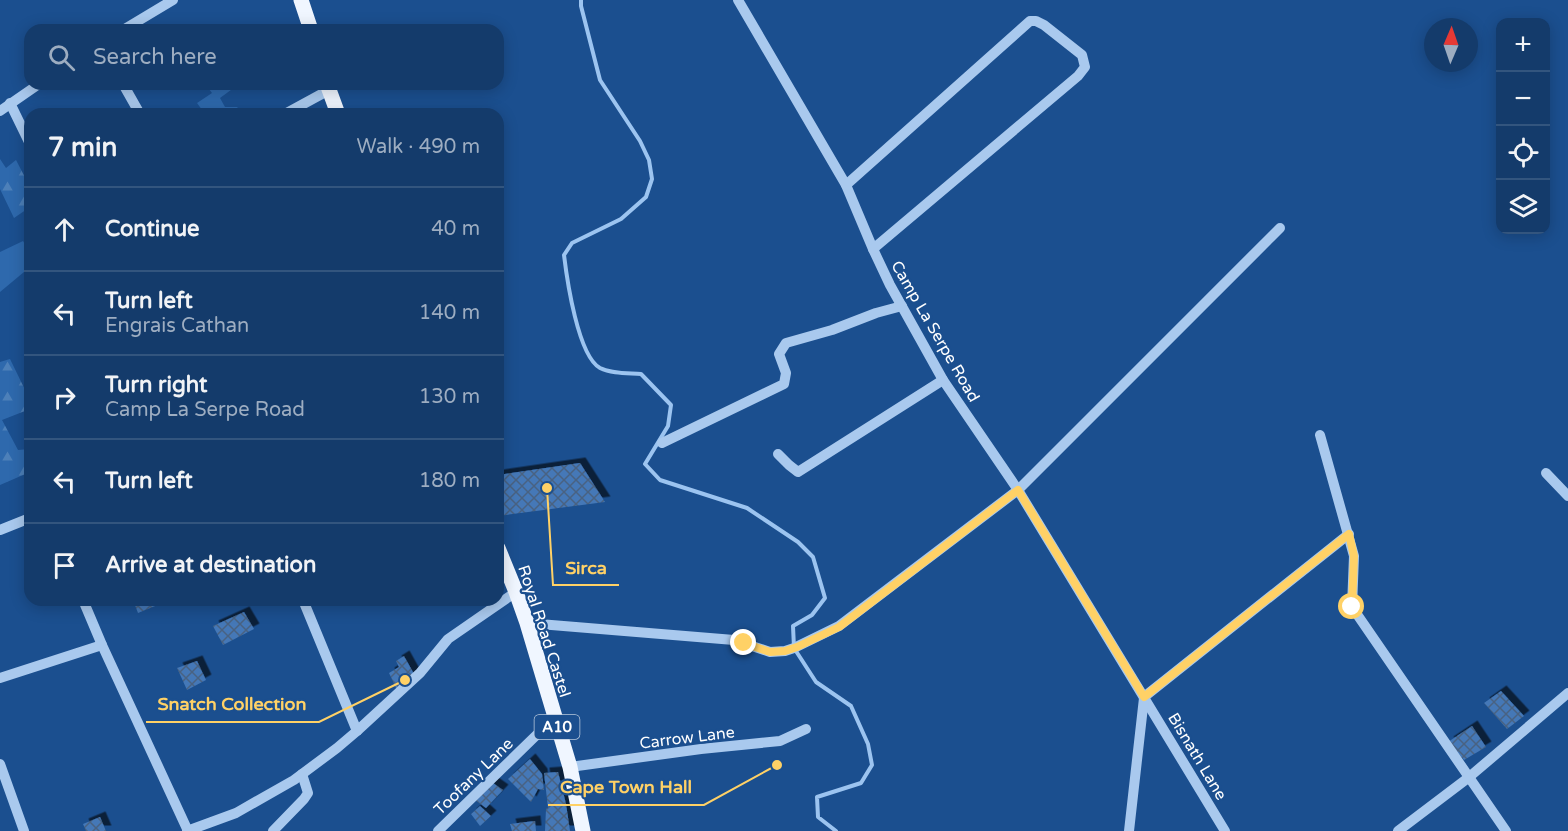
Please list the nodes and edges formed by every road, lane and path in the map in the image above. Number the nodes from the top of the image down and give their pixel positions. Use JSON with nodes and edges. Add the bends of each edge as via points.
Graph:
{"nodes":[{"id":1,"x":173,"y":0,"type":"edge"},
{"id":2,"x":301,"y":0,"type":"edge"},
{"id":3,"x":738,"y":0,"type":"edge"},
{"id":4,"x":133,"y":24,"type":"edge"},
{"id":5,"x":309,"y":24,"type":"edge"},
{"id":6,"x":30,"y":90,"type":"edge"},
{"id":7,"x":126,"y":90,"type":"edge"},
{"id":8,"x":323,"y":90,"type":"edge"},
{"id":9,"x":329,"y":90,"type":"edge"},
{"id":10,"x":10,"y":103,"type":"junction"},
{"id":11,"x":137,"y":108,"type":"edge"},
{"id":12,"x":295,"y":108,"type":"edge"},
{"id":13,"x":336,"y":108,"type":"edge"},
{"id":14,"x":0,"y":111,"type":"edge"},
{"id":15,"x":24,"y":132,"type":"edge"},
{"id":16,"x":846,"y":185,"type":"junction"},
{"id":17,"x":1280,"y":228,"type":"dead end"},
{"id":18,"x":873,"y":249,"type":"junction"},
{"id":19,"x":902,"y":306,"type":"junction"},
{"id":20,"x":943,"y":380,"type":"junction"},
{"id":21,"x":1320,"y":435,"type":"dead end"},
{"id":22,"x":662,"y":443,"type":"dead end"},
{"id":23,"x":778,"y":454,"type":"dead end"},
{"id":24,"x":1546,"y":473,"type":"dead end"},
{"id":25,"x":1018,"y":490,"type":"junction"},
{"id":26,"x":1568,"y":495,"type":"edge"},
{"id":27,"x":24,"y":520,"type":"edge"},
{"id":28,"x":0,"y":530,"type":"edge"},
{"id":29,"x":1349,"y":534,"type":"junction"},
{"id":30,"x":504,"y":563,"type":"edge"},
{"id":31,"x":516,"y":592,"type":"junction"},
{"id":32,"x":504,"y":600,"type":"edge"},
{"id":33,"x":86,"y":606,"type":"edge"},
{"id":34,"x":305,"y":606,"type":"edge"},
{"id":35,"x":496,"y":606,"type":"edge"},
{"id":36,"x":527,"y":623,"type":"junction"},
{"id":37,"x":102,"y":645,"type":"junction"},
{"id":38,"x":0,"y":678,"type":"edge"},
{"id":39,"x":1568,"y":693,"type":"edge"},
{"id":40,"x":1144,"y":697,"type":"junction"},
{"id":41,"x":554,"y":718,"type":"junction"},
{"id":42,"x":806,"y":729,"type":"dead end"},
{"id":43,"x":357,"y":731,"type":"junction"},
{"id":44,"x":0,"y":764,"type":"edge"},
{"id":45,"x":570,"y":767,"type":"junction"},
{"id":46,"x":302,"y":774,"type":"junction"},
{"id":47,"x":1468,"y":778,"type":"junction"},
{"id":48,"x":24,"y":831,"type":"edge"},
{"id":49,"x":188,"y":831,"type":"edge"},
{"id":50,"x":273,"y":831,"type":"edge"},
{"id":51,"x":438,"y":831,"type":"edge"},
{"id":52,"x":583,"y":831,"type":"edge"},
{"id":53,"x":1129,"y":831,"type":"edge"},
{"id":54,"x":1225,"y":831,"type":"edge"},
{"id":55,"x":1398,"y":831,"type":"edge"},
{"id":56,"x":1506,"y":831,"type":"edge"}],
"edges":[{"from":1,"to":4,"type":"street"},
{"from":2,"to":5,"type":"main road"},
{"from":3,"to":16,"type":"street","name":"Camp La Serpe Road"},
{"from":6,"to":10,"type":"street"},
{"from":7,"to":11,"type":"street"},
{"from":8,"to":12,"type":"street"},
{"from":9,"to":13,"type":"main road"},
{"from":10,"to":14,"type":"street"},
{"from":10,"to":15,"type":"street"},
{"from":16,"to":18,"type":"street","name":"Camp La Serpe Road"},
{"from":16,"to":18,"type":"street","via":[[1030,21],[1044,25],[1082,55],[1085,67],[1078,76]]},
{"from":17,"to":25,"type":"street"},
{"from":18,"to":19,"type":"street","name":"Camp La Serpe Road"},
{"from":19,"to":20,"type":"street","name":"Camp La Serpe Road"},
{"from":19,"to":22,"type":"street","via":[[786,343],[779,354],[786,373],[784,384]]},
{"from":20,"to":23,"type":"street","via":[[798,472]]},
{"from":20,"to":25,"type":"street","name":"Camp La Serpe Road"},
{"from":21,"to":29,"type":"street"},
{"from":24,"to":26,"type":"street"},
{"from":25,"to":36,"type":"street","via":[[839,627],[785,651],[770,652],[734,640]]},
{"from":25,"to":40,"type":"street","name":"Camp La Serpe Road"},
{"from":27,"to":28,"type":"street"},
{"from":29,"to":40,"type":"street"},
{"from":29,"to":47,"type":"street","via":[[1354,556],[1352,607]]},
{"from":30,"to":31,"type":"main road","name":"Royal Road Castel","number":"A10"},
{"from":31,"to":32,"type":"street"},
{"from":31,"to":36,"type":"main road","name":"Royal Road Castel","number":"A10"},
{"from":33,"to":37,"type":"street"},
{"from":34,"to":43,"type":"street"},
{"from":35,"to":43,"type":"street","via":[[448,639],[420,673]]},
{"from":36,"to":41,"type":"main road","name":"Royal Road Castel","number":"A10"},
{"from":37,"to":38,"type":"street"},
{"from":37,"to":49,"type":"street"},
{"from":39,"to":47,"type":"street"},
{"from":40,"to":53,"type":"street"},
{"from":40,"to":54,"type":"street","name":"Bisnath Lane"},
{"from":41,"to":45,"type":"main road","name":"Royal Road Castel","number":"A10"},
{"from":41,"to":51,"type":"street","name":"Toofany Lane"},
{"from":42,"to":45,"type":"street","name":"Carrow Lane","via":[[780,741]]},
{"from":43,"to":46,"type":"street"},
{"from":44,"to":48,"type":"street"},
{"from":45,"to":52,"type":"main road","name":"Royal Road Castel","number":"A10"},
{"from":46,"to":49,"type":"street","via":[[236,813]]},
{"from":46,"to":50,"type":"street","via":[[308,793]]},
{"from":47,"to":55,"type":"street"},
{"from":47,"to":56,"type":"street"}]}
